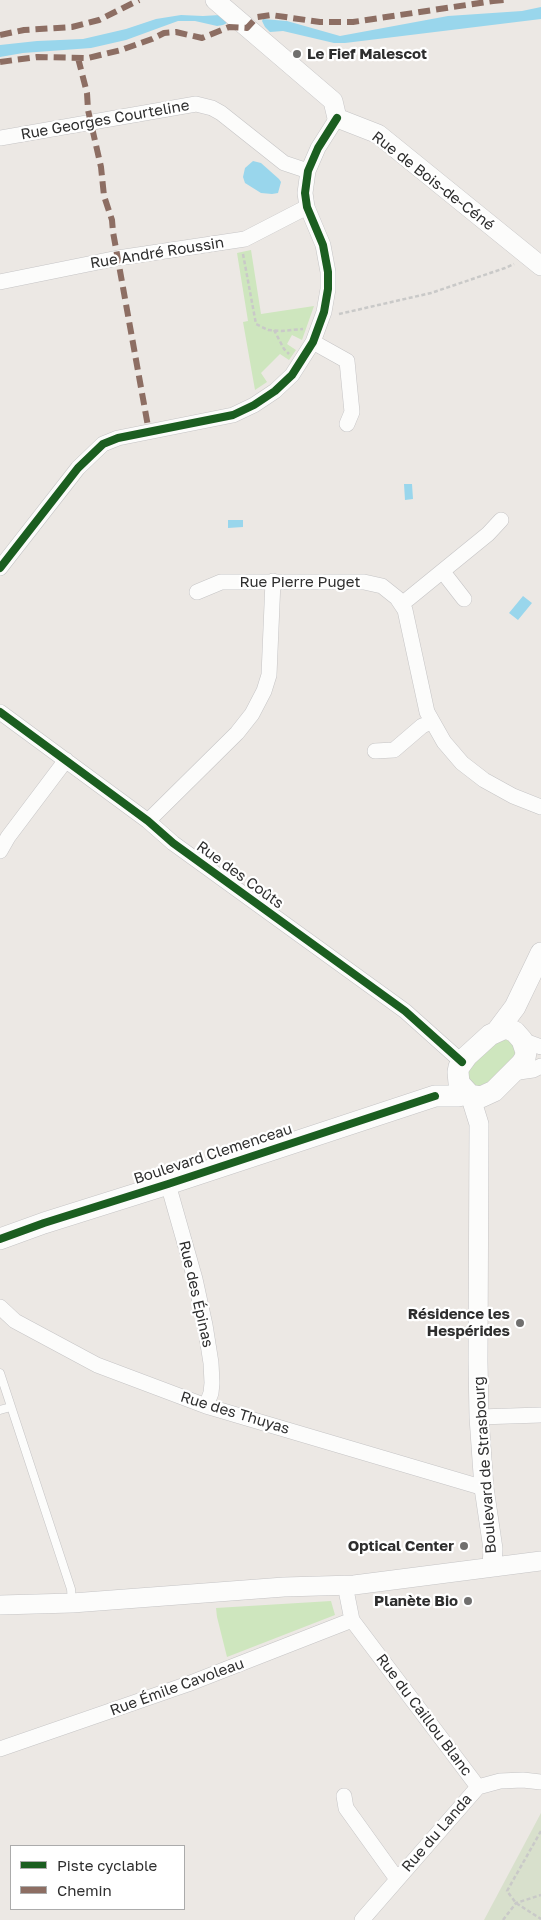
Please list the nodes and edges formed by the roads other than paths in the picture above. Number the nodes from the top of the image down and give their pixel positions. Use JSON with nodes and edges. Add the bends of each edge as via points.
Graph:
{"nodes":[{"id":1,"x":215,"y":0,"type":"edge"},
{"id":2,"x":338,"y":118,"type":"junction"},
{"id":3,"x":0,"y":138,"type":"edge"},
{"id":4,"x":308,"y":171,"type":"junction"},
{"id":5,"x":307,"y":207,"type":"junction"},
{"id":6,"x":535,"y":261,"type":"edge"},
{"id":7,"x":0,"y":282,"type":"edge"},
{"id":8,"x":313,"y":342,"type":"junction"},
{"id":9,"x":347,"y":424,"type":"dead end"},
{"id":10,"x":501,"y":520,"type":"dead end"},
{"id":11,"x":0,"y":568,"type":"edge"},
{"id":12,"x":443,"y":572,"type":"junction"},
{"id":13,"x":272,"y":581,"type":"junction"},
{"id":14,"x":197,"y":592,"type":"dead end"},
{"id":15,"x":464,"y":599,"type":"dead end"},
{"id":16,"x":402,"y":604,"type":"junction"},
{"id":17,"x":0,"y":712,"type":"edge"},
{"id":18,"x":431,"y":722,"type":"junction"},
{"id":19,"x":375,"y":750,"type":"dead end"},
{"id":20,"x":66,"y":760,"type":"junction"},
{"id":21,"x":541,"y":807,"type":"edge"},
{"id":22,"x":148,"y":821,"type":"junction"},
{"id":23,"x":0,"y":851,"type":"edge"},
{"id":24,"x":541,"y":953,"type":"edge"},
{"id":25,"x":515,"y":1007,"type":"junction"},
{"id":26,"x":497,"y":1031,"type":"junction"},
{"id":27,"x":528,"y":1041,"type":"edge"},
{"id":28,"x":541,"y":1066,"type":"edge"},
{"id":29,"x":460,"y":1067,"type":"junction"},
{"id":30,"x":512,"y":1073,"type":"junction"},
{"id":31,"x":494,"y":1091,"type":"junction"},
{"id":32,"x":469,"y":1094,"type":"junction"},
{"id":33,"x":435,"y":1096,"type":"junction"},
{"id":34,"x":479,"y":1124,"type":"junction"},
{"id":35,"x":168,"y":1184,"type":"junction"},
{"id":36,"x":0,"y":1239,"type":"edge"},
{"id":37,"x":0,"y":1307,"type":"edge"},
{"id":38,"x":0,"y":1373,"type":"edge"},
{"id":39,"x":206,"y":1406,"type":"junction"},
{"id":40,"x":11,"y":1407,"type":"junction"},
{"id":41,"x":0,"y":1410,"type":"edge"},
{"id":42,"x":541,"y":1415,"type":"edge"},
{"id":43,"x":479,"y":1417,"type":"junction"},
{"id":44,"x":484,"y":1488,"type":"junction"},
{"id":45,"x":541,"y":1561,"type":"edge"},
{"id":46,"x":492,"y":1567,"type":"junction"},
{"id":47,"x":345,"y":1585,"type":"junction"},
{"id":48,"x":72,"y":1603,"type":"junction"},
{"id":49,"x":0,"y":1605,"type":"edge"},
{"id":50,"x":352,"y":1620,"type":"junction"},
{"id":51,"x":0,"y":1749,"type":"edge"},
{"id":52,"x":541,"y":1782,"type":"edge"},
{"id":53,"x":478,"y":1787,"type":"junction"},
{"id":54,"x":344,"y":1796,"type":"dead end"},
{"id":55,"x":397,"y":1879,"type":"junction"},
{"id":56,"x":362,"y":1920,"type":"edge"}],
"edges":[{"from":1,"to":2,"type":"street","via":[[333,101]]},
{"from":2,"to":4,"type":"street","via":[[323,139]]},
{"from":2,"to":6,"type":"street","name":"Rue de Bois-de-Céné","via":[[378,134]]},
{"from":3,"to":4,"type":"street","name":"Rue Georges Courteline","via":[[196,104],[221,113],[284,163]]},
{"from":4,"to":5,"type":"street"},
{"from":5,"to":7,"type":"street","name":"Rue André Roussin","via":[[241,240],[118,258]]},
{"from":5,"to":8,"type":"street","via":[[323,245],[328,272],[324,312]]},
{"from":8,"to":9,"type":"street","via":[[347,361],[352,412]]},
{"from":8,"to":11,"type":"street","via":[[292,375],[275,391],[234,415],[118,438],[103,444],[78,468]]},
{"from":10,"to":12,"type":"street"},
{"from":12,"to":15,"type":"street"},
{"from":12,"to":16,"type":"street"},
{"from":13,"to":14,"type":"street","name":"Rue Pierre Puget","via":[[221,582]]},
{"from":13,"to":16,"type":"street","name":"Rue Pierre Puget","via":[[374,583],[389,591]]},
{"from":13,"to":22,"type":"street","via":[[269,675],[264,691],[237,734]]},
{"from":16,"to":18,"type":"street"},
{"from":17,"to":20,"type":"street","name":"Rue des Coûts"},
{"from":18,"to":19,"type":"street","via":[[394,750]]},
{"from":18,"to":21,"type":"street","via":[[452,753],[471,770],[513,796]]},
{"from":20,"to":22,"type":"street","name":"Rue des Coûts"},
{"from":20,"to":23,"type":"street"},
{"from":22,"to":29,"type":"street","name":"Rue des Coûts","via":[[173,843],[405,1012]]},
{"from":24,"to":25,"type":"main road"},
{"from":25,"to":26,"type":"main road"},
{"from":25,"to":27,"type":"main road"},
{"from":26,"to":27,"type":"main road","via":[[509,1029]]},
{"from":26,"to":29,"type":"main road","name":"Boulevard Clemenceau"},
{"from":27,"to":30,"type":"main road","via":[[525,1058]]},
{"from":28,"to":30,"type":"street"},
{"from":29,"to":32,"type":"main road","via":[[459,1083]]},
{"from":29,"to":33,"type":"main road","name":"Boulevard Clemenceau"},
{"from":30,"to":31,"type":"main road"},
{"from":31,"to":32,"type":"main road","name":"Boulevard Clemenceau","via":[[481,1097]]},
{"from":31,"to":34,"type":"street","name":"Boulevard de Strasbourg"},
{"from":32,"to":33,"type":"main road","name":"Boulevard Clemenceau"},
{"from":32,"to":34,"type":"street","name":"Boulevard de Strasbourg"},
{"from":33,"to":35,"type":"main road","name":"Boulevard Clemenceau"},
{"from":34,"to":43,"type":"street","name":"Boulevard de Strasbourg"},
{"from":35,"to":36,"type":"main road","name":"Boulevard Clemenceau"},
{"from":35,"to":39,"type":"street","name":"Rue des Épinas","via":[[195,1279],[212,1363],[211,1393]]},
{"from":37,"to":39,"type":"street","name":"Rue des Thuyas","via":[[15,1321],[97,1365]]},
{"from":38,"to":40,"type":"lane"},
{"from":39,"to":44,"type":"street","name":"Rue des Thuyas"},
{"from":40,"to":41,"type":"lane"},
{"from":40,"to":48,"type":"lane","via":[[71,1589]]},
{"from":42,"to":43,"type":"street"},
{"from":43,"to":44,"type":"street","name":"Boulevard de Strasbourg"},
{"from":44,"to":46,"type":"street","name":"Boulevard de Strasbourg","via":[[493,1549]]},
{"from":45,"to":46,"type":"street"},
{"from":46,"to":47,"type":"street"},
{"from":47,"to":48,"type":"street"},
{"from":47,"to":50,"type":"street","name":"Rue du Caillou Blanc"},
{"from":48,"to":49,"type":"street"},
{"from":50,"to":51,"type":"street","name":"Rue Émile Cavoleau","via":[[188,1684]]},
{"from":50,"to":53,"type":"street","name":"Rue du Caillou Blanc"},
{"from":52,"to":53,"type":"street","name":"Rue du Caillou Blanc","via":[[500,1781]]},
{"from":53,"to":55,"type":"street","name":"Rue du Landa"},
{"from":54,"to":55,"type":"street","name":"Rue du Landa","via":[[346,1808]]},
{"from":55,"to":56,"type":"street","name":"Rue du Landa"}]}
